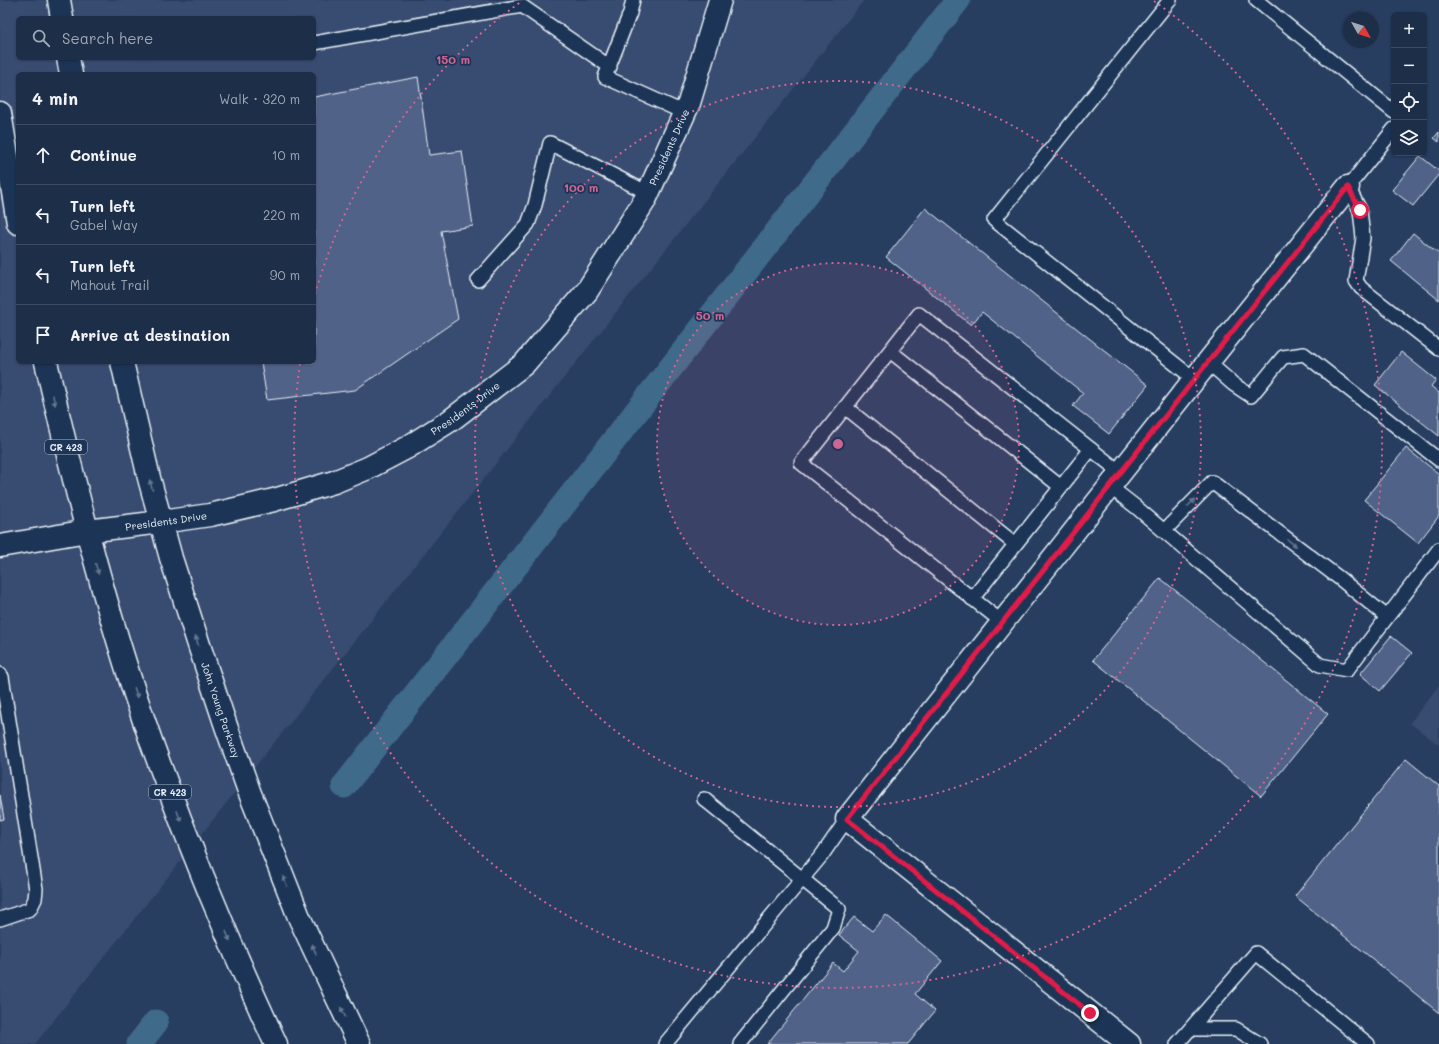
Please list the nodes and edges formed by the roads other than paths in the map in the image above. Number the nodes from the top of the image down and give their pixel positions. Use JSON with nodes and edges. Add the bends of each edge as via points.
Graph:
{"nodes":[{"id":1,"x":59,"y":0,"type":"edge"},
{"id":2,"x":633,"y":0,"type":"edge"},
{"id":3,"x":720,"y":0,"type":"edge"},
{"id":4,"x":1170,"y":0,"type":"edge"},
{"id":5,"x":1256,"y":0,"type":"edge"},
{"id":6,"x":62,"y":16,"type":"edge"},
{"id":7,"x":316,"y":43,"type":"edge"},
{"id":8,"x":68,"y":60,"type":"edge"},
{"id":9,"x":610,"y":66,"type":"junction"},
{"id":10,"x":71,"y":72,"type":"edge"},
{"id":11,"x":1391,"y":110,"type":"edge"},
{"id":12,"x":0,"y":113,"type":"edge"},
{"id":13,"x":684,"y":113,"type":"junction"},
{"id":14,"x":1391,"y":133,"type":"edge"},
{"id":15,"x":1348,"y":187,"type":"junction"},
{"id":16,"x":648,"y":193,"type":"junction"},
{"id":17,"x":16,"y":211,"type":"edge"},
{"id":18,"x":478,"y":280,"type":"dead end"},
{"id":19,"x":1439,"y":349,"type":"edge"},
{"id":20,"x":890,"y":351,"type":"junction"},
{"id":21,"x":1208,"y":362,"type":"junction"},
{"id":22,"x":46,"y":364,"type":"edge"},
{"id":23,"x":122,"y":364,"type":"edge"},
{"id":24,"x":1194,"y":379,"type":"junction"},
{"id":25,"x":845,"y":407,"type":"junction"},
{"id":26,"x":1091,"y":449,"type":"junction"},
{"id":27,"x":1439,"y":460,"type":"edge"},
{"id":28,"x":1115,"y":479,"type":"junction"},
{"id":29,"x":1061,"y":487,"type":"junction"},
{"id":30,"x":162,"y":522,"type":"junction"},
{"id":31,"x":87,"y":531,"type":"junction"},
{"id":32,"x":1164,"y":531,"type":"junction"},
{"id":33,"x":1015,"y":544,"type":"junction"},
{"id":34,"x":0,"y":546,"type":"edge"},
{"id":35,"x":1439,"y":549,"type":"edge"},
{"id":36,"x":972,"y":599,"type":"junction"},
{"id":37,"x":1387,"y":618,"type":"junction"},
{"id":38,"x":1002,"y":622,"type":"junction"},
{"id":39,"x":0,"y":674,"type":"edge"},
{"id":40,"x":704,"y":799,"type":"dead end"},
{"id":41,"x":847,"y":819,"type":"junction"},
{"id":42,"x":802,"y":879,"type":"junction"},
{"id":43,"x":0,"y":919,"type":"edge"},
{"id":44,"x":1190,"y":1029,"type":"junction"},
{"id":45,"x":276,"y":1044,"type":"edge"},
{"id":46,"x":359,"y":1044,"type":"edge"},
{"id":47,"x":665,"y":1044,"type":"edge"},
{"id":48,"x":740,"y":1044,"type":"edge"},
{"id":49,"x":1129,"y":1044,"type":"edge"},
{"id":50,"x":1177,"y":1044,"type":"edge"},
{"id":51,"x":1260,"y":1044,"type":"edge"},
{"id":52,"x":1368,"y":1044,"type":"edge"}],
"edges":[{"from":1,"to":6,"type":"main road"},
{"from":2,"to":9,"type":"lane"},
{"from":3,"to":13,"type":"main road","name":"Presidents Drive"},
{"from":4,"to":24,"type":"lane","via":[[994,220]]},
{"from":5,"to":11,"type":"lane"},
{"from":7,"to":9,"type":"lane","via":[[522,6]]},
{"from":8,"to":10,"type":"main road"},
{"from":9,"to":13,"type":"lane","via":[[605,77]]},
{"from":12,"to":17,"type":"main road"},
{"from":13,"to":16,"type":"main road","name":"Presidents Drive"},
{"from":14,"to":15,"type":"lane"},
{"from":15,"to":19,"type":"lane","via":[[1360,210],[1363,238],[1356,281],[1361,288]]},
{"from":15,"to":21,"type":"main road"},
{"from":16,"to":18,"type":"lane","via":[[550,143],[528,224]]},
{"from":16,"to":30,"type":"main road","name":"Presidents Drive","via":[[587,291],[524,364],[451,420],[408,447],[334,482],[210,515]]},
{"from":20,"to":25,"type":"lane"},
{"from":20,"to":26,"type":"lane","via":[[919,314]]},
{"from":20,"to":29,"type":"lane"},
{"from":21,"to":24,"type":"main road"},
{"from":21,"to":27,"type":"lane","via":[[1251,396],[1283,357],[1304,354]]},
{"from":22,"to":31,"type":"main road","number":"CR 423","one_way":true},
{"from":30,"to":23,"type":"main road","name":"John Young Parkway","one_way":true},
{"from":24,"to":28,"type":"main road"},
{"from":25,"to":33,"type":"lane"},
{"from":25,"to":36,"type":"lane","via":[[801,463]]},
{"from":26,"to":28,"type":"lane"},
{"from":26,"to":29,"type":"lane"},
{"from":28,"to":32,"type":"lane","via":[[1136,506]]},
{"from":28,"to":38,"type":"main road"},
{"from":29,"to":33,"type":"lane"},
{"from":30,"to":31,"type":"main road","name":"Presidents Drive"},
{"from":46,"to":30,"type":"main road","name":"John Young Parkway","one_way":true,"via":[[299,917],[249,791],[199,645]]},
{"from":31,"to":34,"type":"main road","name":"Presidents Drive"},
{"from":31,"to":45,"type":"main road","number":"CR 423","one_way":true,"via":[[125,662],[158,762],[197,863]]},
{"from":32,"to":37,"type":"lane","one_way":true,"via":[[1212,482]]},
{"from":32,"to":37,"type":"lane","via":[[1320,665],[1348,670]]},
{"from":33,"to":36,"type":"lane"},
{"from":35,"to":37,"type":"lane"},
{"from":36,"to":38,"type":"lane"},
{"from":38,"to":41,"type":"main road"},
{"from":39,"to":43,"type":"lane","via":[[36,889],[30,909]]},
{"from":40,"to":42,"type":"lane"},
{"from":41,"to":42,"type":"lane"},
{"from":41,"to":49,"type":"main road"},
{"from":42,"to":47,"type":"lane"},
{"from":42,"to":48,"type":"lane","via":[[839,910],[833,928]]},
{"from":44,"to":50,"type":"lane"},
{"from":44,"to":51,"type":"lane","via":[[1236,1029]]},
{"from":44,"to":52,"type":"lane","via":[[1256,953]]}]}
